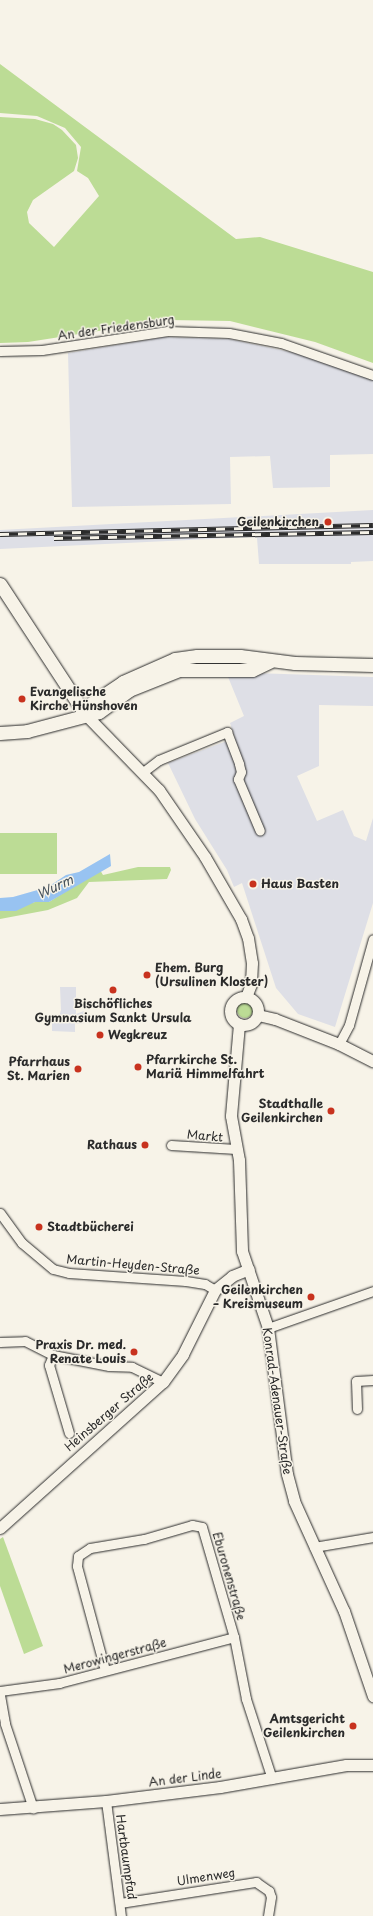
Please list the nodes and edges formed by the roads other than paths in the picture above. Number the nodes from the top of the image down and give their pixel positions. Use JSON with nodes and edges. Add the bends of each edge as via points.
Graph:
{"nodes":[{"id":1,"x":0,"y":351,"type":"edge"},
{"id":2,"x":373,"y":375,"type":"edge"},
{"id":3,"x":0,"y":584,"type":"edge"},
{"id":4,"x":373,"y":665,"type":"edge"},
{"id":5,"x":85,"y":714,"type":"junction"},
{"id":6,"x":0,"y":733,"type":"edge"},
{"id":7,"x":143,"y":772,"type":"junction"},
{"id":8,"x":260,"y":831,"type":"dead end"},
{"id":9,"x":373,"y":938,"type":"edge"},
{"id":10,"x":246,"y":997,"type":"junction"},
{"id":11,"x":258,"y":1015,"type":"junction"},
{"id":12,"x":239,"y":1024,"type":"junction"},
{"id":13,"x":339,"y":1044,"type":"junction"},
{"id":14,"x":373,"y":1061,"type":"edge"},
{"id":15,"x":171,"y":1145,"type":"dead end"},
{"id":16,"x":236,"y":1149,"type":"junction"},
{"id":17,"x":0,"y":1213,"type":"edge"},
{"id":18,"x":249,"y":1269,"type":"junction"},
{"id":19,"x":215,"y":1290,"type":"junction"},
{"id":20,"x":373,"y":1291,"type":"edge"},
{"id":21,"x":268,"y":1328,"type":"junction"},
{"id":22,"x":0,"y":1342,"type":"edge"},
{"id":23,"x":53,"y":1354,"type":"junction"},
{"id":24,"x":373,"y":1380,"type":"edge"},
{"id":25,"x":163,"y":1382,"type":"junction"},
{"id":26,"x":356,"y":1409,"type":"dead end"},
{"id":27,"x":69,"y":1433,"type":"dead end"},
{"id":28,"x":0,"y":1528,"type":"edge"},
{"id":29,"x":373,"y":1537,"type":"edge"},
{"id":30,"x":314,"y":1547,"type":"junction"},
{"id":31,"x":234,"y":1637,"type":"junction"},
{"id":32,"x":105,"y":1670,"type":"junction"},
{"id":33,"x":0,"y":1691,"type":"edge"},
{"id":34,"x":0,"y":1695,"type":"edge"},
{"id":35,"x":373,"y":1696,"type":"edge"},
{"id":36,"x":373,"y":1765,"type":"edge"},
{"id":37,"x":272,"y":1779,"type":"junction"},
{"id":38,"x":106,"y":1801,"type":"junction"},
{"id":39,"x":33,"y":1808,"type":"junction"},
{"id":40,"x":0,"y":1809,"type":"edge"},
{"id":41,"x":120,"y":1903,"type":"junction"},
{"id":42,"x":121,"y":1916,"type":"edge"},
{"id":43,"x":268,"y":1916,"type":"edge"}],
"edges":[{"from":1,"to":2,"type":"street","name":"An der Friedensburg","via":[[42,350],[168,331],[229,332],[311,352]]},
{"from":3,"to":5,"type":"main road"},
{"from":4,"to":5,"type":"main road","via":[[269,662],[233,656],[175,659],[123,682],[92,703]]},
{"from":5,"to":6,"type":"main road","via":[[27,731]]},
{"from":5,"to":7,"type":"street"},
{"from":7,"to":8,"type":"street","via":[[159,760],[227,732],[241,772],[238,779]]},
{"from":7,"to":10,"type":"street","via":[[163,795],[193,840],[245,930],[252,979]]},
{"from":9,"to":13,"type":"street","via":[[349,1025]]},
{"from":10,"to":11,"type":"street","via":[[256,1004]]},
{"from":10,"to":12,"type":"street","via":[[235,1000],[231,1007],[231,1015]]},
{"from":11,"to":12,"type":"street","via":[[252,1023]]},
{"from":11,"to":13,"type":"street"},
{"from":12,"to":16,"type":"street","name":"Konrad-Adenauer-Straße","via":[[231,1116]]},
{"from":13,"to":14,"type":"street"},
{"from":15,"to":16,"type":"street","name":"Markt"},
{"from":16,"to":18,"type":"street","name":"Konrad-Adenauer-Straße","via":[[239,1160],[240,1233],[242,1251]]},
{"from":17,"to":19,"type":"street","name":"Martin-Heyden-Straße","via":[[22,1243],[53,1269],[69,1273],[186,1281],[205,1284]]},
{"from":18,"to":19,"type":"street","name":"Heinsberger Straße","via":[[232,1276]]},
{"from":18,"to":21,"type":"street","name":"Konrad-Adenauer-Straße"},
{"from":19,"to":25,"type":"street","name":"Heinsberger Straße","via":[[183,1354]]},
{"from":20,"to":21,"type":"street"},
{"from":21,"to":30,"type":"street","name":"Konrad-Adenauer-Straße","via":[[287,1474],[294,1501]]},
{"from":22,"to":23,"type":"street","via":[[25,1341]]},
{"from":23,"to":25,"type":"street","via":[[108,1366],[132,1367]]},
{"from":23,"to":27,"type":"street","via":[[49,1365]]},
{"from":24,"to":26,"type":"street","via":[[356,1381]]},
{"from":25,"to":28,"type":"street","name":"Heinsberger Straße"},
{"from":29,"to":30,"type":"street"},
{"from":30,"to":35,"type":"street","name":"Konrad-Adenauer-Straße","via":[[344,1611]]},
{"from":31,"to":32,"type":"street","name":"Merowingerstraße"},
{"from":31,"to":32,"type":"street","name":"Eburonenstraße","via":[[202,1526],[192,1525],[144,1538],[90,1548],[78,1556],[77,1566]]},
{"from":31,"to":37,"type":"street","name":"Eburonenstraße","via":[[246,1699]]},
{"from":32,"to":33,"type":"street","name":"Merowingerstraße","via":[[59,1683]]},
{"from":34,"to":39,"type":"street","via":[[5,1724]]},
{"from":36,"to":37,"type":"street","name":"An der Linde","via":[[346,1765]]},
{"from":37,"to":38,"type":"street","name":"An der Linde"},
{"from":38,"to":39,"type":"street","name":"An der Linde"},
{"from":38,"to":41,"type":"street","name":"Hartbaumpfad"},
{"from":39,"to":40,"type":"street","name":"An der Linde"},
{"from":41,"to":42,"type":"street","name":"Hartbaumpfad"},
{"from":41,"to":43,"type":"street","name":"Ulmenweg","via":[[256,1882],[269,1891]]}]}
